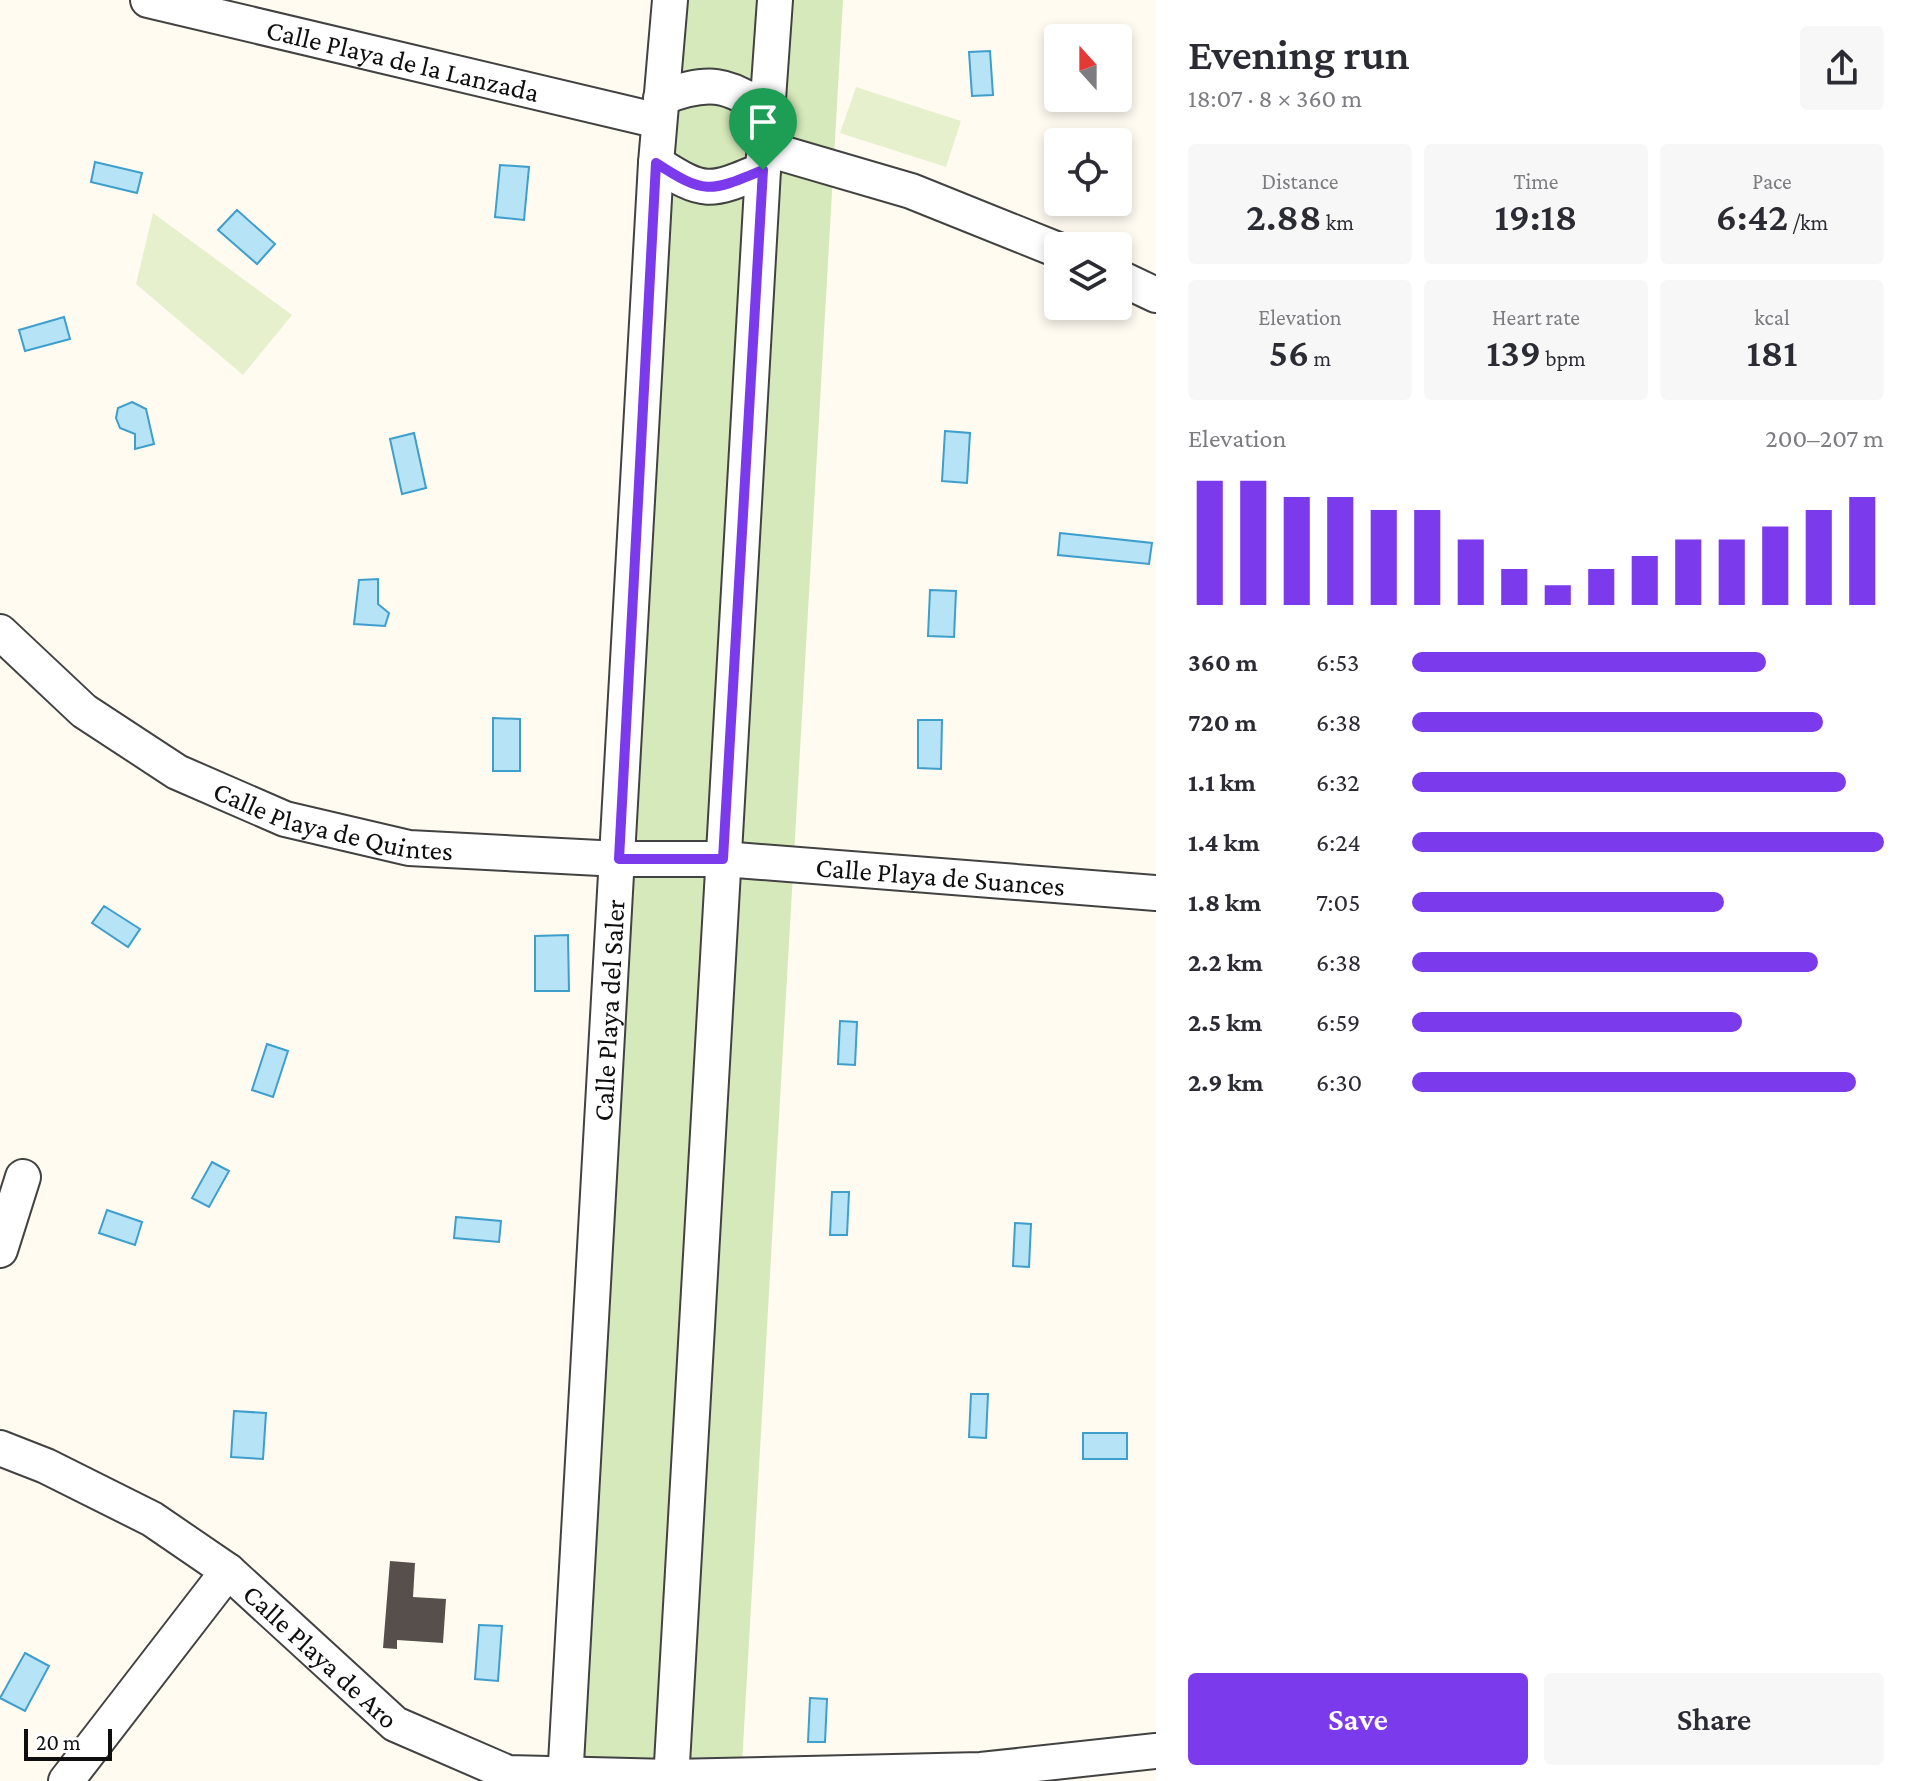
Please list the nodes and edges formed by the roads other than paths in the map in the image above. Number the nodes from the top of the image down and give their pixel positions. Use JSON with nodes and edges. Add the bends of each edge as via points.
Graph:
{"nodes":[{"id":1,"x":148,"y":0,"type":"edge"},
{"id":2,"x":670,"y":0,"type":"edge"},
{"id":3,"x":775,"y":0,"type":"edge"},
{"id":4,"x":660,"y":109,"type":"junction"},
{"id":5,"x":767,"y":112,"type":"junction"},
{"id":6,"x":764,"y":159,"type":"junction"},
{"id":7,"x":656,"y":163,"type":"junction"},
{"id":8,"x":1044,"y":244,"type":"edge"},
{"id":9,"x":1132,"y":284,"type":"edge"},
{"id":10,"x":1156,"y":295,"type":"edge"},
{"id":11,"x":0,"y":632,"type":"edge"},
{"id":12,"x":619,"y":859,"type":"junction"},
{"id":13,"x":723,"y":859,"type":"junction"},
{"id":14,"x":1156,"y":893,"type":"edge"},
{"id":15,"x":23,"y":1177,"type":"dead end"},
{"id":16,"x":0,"y":1250,"type":"edge"},
{"id":17,"x":0,"y":1448,"type":"edge"},
{"id":18,"x":228,"y":1571,"type":"junction"},
{"id":19,"x":1156,"y":1751,"type":"edge"},
{"id":20,"x":565,"y":1777,"type":"edge"},
{"id":21,"x":671,"y":1779,"type":"edge"},
{"id":22,"x":66,"y":1781,"type":"edge"}],
"edges":[{"from":1,"to":4,"type":"street","name":"Calle Playa de la Lanzada"},
{"from":2,"to":4,"type":"street","name":"Calle Playa del Saler"},
{"from":3,"to":5,"type":"street"},
{"from":4,"to":5,"type":"street","via":[[680,90],[711,86],[734,89]]},
{"from":4,"to":7,"type":"street","name":"Calle Playa del Saler"},
{"from":5,"to":6,"type":"street"},
{"from":6,"to":7,"type":"street","via":[[724,187],[706,189]]},
{"from":6,"to":8,"type":"street","via":[[911,191]]},
{"from":6,"to":13,"type":"street"},
{"from":7,"to":12,"type":"street","name":"Calle Playa del Saler"},
{"from":9,"to":10,"type":"street"},
{"from":11,"to":12,"type":"street","name":"Calle Playa de Quintes","via":[[84,711],[177,772],[285,819],[409,848]]},
{"from":12,"to":13,"type":"street","name":"Calle Playa de Quintes"},
{"from":12,"to":20,"type":"street","name":"Calle Playa del Saler"},
{"from":13,"to":14,"type":"street","name":"Calle Playa de Suances"},
{"from":13,"to":21,"type":"street"},
{"from":15,"to":16,"type":"street"},
{"from":17,"to":18,"type":"street","name":"Calle Playa de Aro","via":[[152,1519]]},
{"from":18,"to":20,"type":"street","name":"Calle Playa de Aro","via":[[395,1724],[508,1773]]},
{"from":18,"to":22,"type":"street"},
{"from":19,"to":21,"type":"street","name":"Calle Playa de Aro","via":[[981,1770]]},
{"from":20,"to":21,"type":"street","name":"Calle Playa de Aro"}]}
